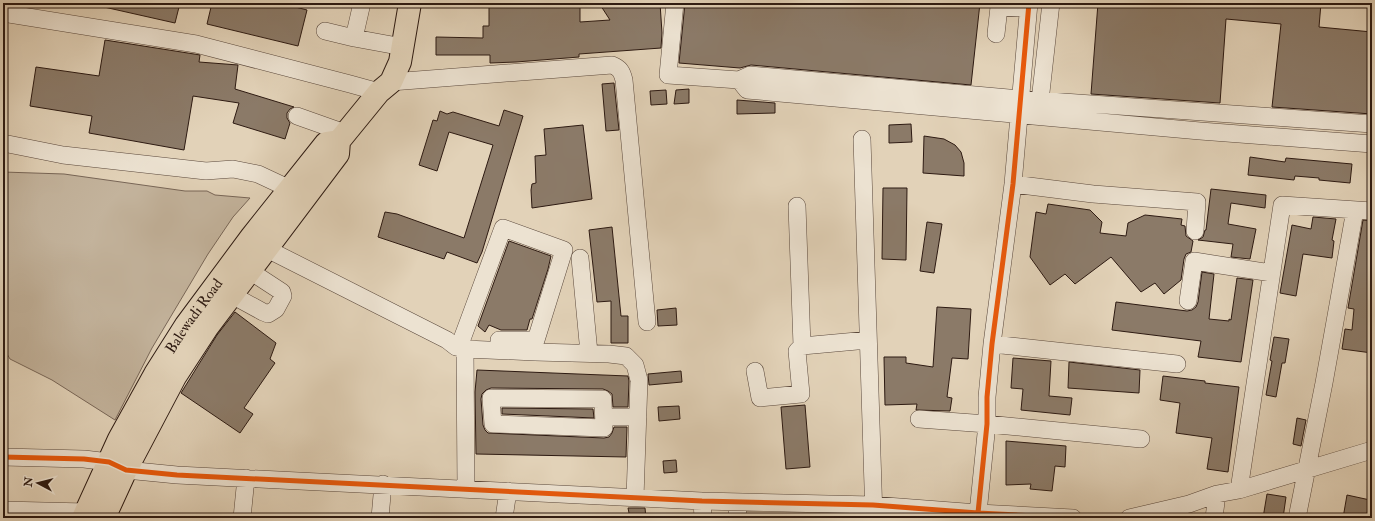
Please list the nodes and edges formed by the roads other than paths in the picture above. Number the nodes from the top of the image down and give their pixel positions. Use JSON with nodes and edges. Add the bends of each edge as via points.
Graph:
{"nodes":[{"id":1,"x":362,"y":3,"type":"edge"},
{"id":2,"x":410,"y":3,"type":"edge"},
{"id":3,"x":675,"y":3,"type":"edge"},
{"id":4,"x":1051,"y":3,"type":"edge"},
{"id":5,"x":999,"y":5,"type":"edge"},
{"id":6,"x":1028,"y":6,"type":"edge"},
{"id":7,"x":3,"y":13,"type":"edge"},
{"id":8,"x":325,"y":31,"type":"dead end"},
{"id":9,"x":996,"y":34,"type":"dead end"},
{"id":10,"x":354,"y":38,"type":"junction"},
{"id":11,"x":403,"y":47,"type":"junction"},
{"id":12,"x":385,"y":87,"type":"junction"},
{"id":13,"x":1040,"y":101,"type":"junction"},
{"id":14,"x":1020,"y":107,"type":"junction"},
{"id":15,"x":1202,"y":112,"type":"junction"},
{"id":16,"x":297,"y":116,"type":"dead end"},
{"id":17,"x":1372,"y":124,"type":"edge"},
{"id":18,"x":1200,"y":131,"type":"junction"},
{"id":19,"x":342,"y":137,"type":"junction"},
{"id":20,"x":862,"y":140,"type":"dead end"},
{"id":21,"x":3,"y":144,"type":"edge"},
{"id":22,"x":1372,"y":144,"type":"edge"},
{"id":23,"x":1013,"y":184,"type":"junction"},
{"id":24,"x":290,"y":189,"type":"junction"},
{"id":25,"x":797,"y":206,"type":"dead end"},
{"id":26,"x":1355,"y":210,"type":"junction"},
{"id":27,"x":1372,"y":211,"type":"edge"},
{"id":28,"x":1195,"y":231,"type":"dead end"},
{"id":29,"x":267,"y":249,"type":"junction"},
{"id":30,"x":580,"y":258,"type":"dead end"},
{"id":31,"x":250,"y":271,"type":"junction"},
{"id":32,"x":1272,"y":273,"type":"junction"},
{"id":33,"x":232,"y":295,"type":"junction"},
{"id":34,"x":1188,"y":301,"type":"dead end"},
{"id":35,"x":647,"y":322,"type":"dead end"},
{"id":36,"x":868,"y":340,"type":"junction"},
{"id":37,"x":458,"y":343,"type":"junction"},
{"id":38,"x":992,"y":344,"type":"junction"},
{"id":39,"x":802,"y":346,"type":"junction"},
{"id":40,"x":589,"y":353,"type":"junction"},
{"id":41,"x":1177,"y":364,"type":"dead end"},
{"id":42,"x":755,"y":371,"type":"dead end"},
{"id":43,"x":465,"y":412,"type":"junction"},
{"id":44,"x":492,"y":412,"type":"junction"},
{"id":45,"x":638,"y":417,"type":"junction"},
{"id":46,"x":604,"y":418,"type":"junction"},
{"id":47,"x":919,"y":419,"type":"dead end"},
{"id":48,"x":987,"y":424,"type":"junction"},
{"id":49,"x":1141,"y":439,"type":"dead end"},
{"id":50,"x":1372,"y":450,"type":"edge"},
{"id":51,"x":3,"y":457,"type":"edge"},
{"id":52,"x":118,"y":466,"type":"junction"},
{"id":53,"x":1306,"y":470,"type":"junction"},
{"id":54,"x":246,"y":478,"type":"junction"},
{"id":55,"x":383,"y":484,"type":"junction"},
{"id":56,"x":466,"y":489,"type":"junction"},
{"id":57,"x":1239,"y":490,"type":"junction"},
{"id":58,"x":508,"y":491,"type":"junction"},
{"id":59,"x":1217,"y":494,"type":"junction"},
{"id":60,"x":635,"y":498,"type":"junction"},
{"id":61,"x":702,"y":501,"type":"junction"},
{"id":62,"x":3,"y":510,"type":"edge"},
{"id":63,"x":737,"y":510,"type":"edge"},
{"id":64,"x":789,"y":510,"type":"edge"},
{"id":65,"x":874,"y":512,"type":"edge"},
{"id":66,"x":986,"y":515,"type":"edge"},
{"id":67,"x":91,"y":516,"type":"edge"},
{"id":68,"x":242,"y":518,"type":"edge"},
{"id":69,"x":380,"y":518,"type":"edge"},
{"id":70,"x":504,"y":518,"type":"edge"},
{"id":71,"x":703,"y":518,"type":"edge"},
{"id":72,"x":1060,"y":518,"type":"edge"},
{"id":73,"x":1072,"y":518,"type":"edge"},
{"id":74,"x":1129,"y":518,"type":"edge"},
{"id":75,"x":1214,"y":518,"type":"edge"},
{"id":76,"x":1297,"y":518,"type":"edge"}],
"edges":[{"from":1,"to":10,"type":"street"},
{"from":2,"to":11,"type":"main road","name":"Balewadi Road"},
{"from":3,"to":14,"type":"street","via":[[668,75],[739,80],[747,90]]},
{"from":4,"to":13,"type":"street"},
{"from":5,"to":6,"type":"street"},
{"from":5,"to":9,"type":"street"},
{"from":6,"to":14,"type":"street"},
{"from":7,"to":12,"type":"street","via":[[196,44],[350,84]]},
{"from":8,"to":10,"type":"street"},
{"from":10,"to":11,"type":"street"},
{"from":11,"to":12,"type":"main road","name":"Balewadi Road","via":[[400,62]]},
{"from":12,"to":19,"type":"main road","name":"Balewadi Road"},
{"from":12,"to":35,"type":"street","via":[[612,65],[618,68],[624,80]]},
{"from":13,"to":14,"type":"street"},
{"from":13,"to":15,"type":"street"},
{"from":14,"to":18,"type":"street"},
{"from":14,"to":23,"type":"street"},
{"from":15,"to":17,"type":"street"},
{"from":15,"to":18,"type":"street"},
{"from":16,"to":19,"type":"street"},
{"from":18,"to":22,"type":"street"},
{"from":19,"to":24,"type":"main road","name":"Balewadi Road","via":[[326,143]]},
{"from":19,"to":29,"type":"main road","name":"Balewadi Road","via":[[338,154]]},
{"from":20,"to":36,"type":"street"},
{"from":21,"to":24,"type":"street","via":[[63,155],[206,171],[233,168],[258,174]]},
{"from":23,"to":28,"type":"street","via":[[1093,194],[1197,202]]},
{"from":23,"to":38,"type":"street"},
{"from":24,"to":52,"type":"main road","name":"Balewadi Road","via":[[186,324],[119,439]]},
{"from":25,"to":39,"type":"street"},
{"from":26,"to":27,"type":"street"},
{"from":26,"to":32,"type":"street","via":[[1282,205]]},
{"from":26,"to":53,"type":"street"},
{"from":29,"to":31,"type":"main road","name":"Balewadi Road"},
{"from":29,"to":37,"type":"street"},
{"from":30,"to":40,"type":"street"},
{"from":31,"to":33,"type":"main road","name":"Balewadi Road"},
{"from":31,"to":33,"type":"street","via":[[282,292],[283,296],[276,309],[268,314]]},
{"from":32,"to":34,"type":"street","via":[[1194,261]]},
{"from":32,"to":57,"type":"street"},
{"from":33,"to":52,"type":"main road","name":"Balewadi Road","via":[[207,328]]},
{"from":36,"to":39,"type":"street"},
{"from":36,"to":65,"type":"street"},
{"from":37,"to":37,"type":"street","via":[[536,340],[564,250],[503,228]]},
{"from":37,"to":40,"type":"street"},
{"from":37,"to":43,"type":"street"},
{"from":38,"to":41,"type":"street"},
{"from":38,"to":48,"type":"street"},
{"from":39,"to":42,"type":"street","via":[[797,351],[801,394],[760,398]]},
{"from":40,"to":45,"type":"street","via":[[626,356],[635,365],[639,380]]},
{"from":43,"to":44,"type":"street"},
{"from":43,"to":56,"type":"street"},
{"from":44,"to":46,"type":"street","via":[[493,424],[604,428]]},
{"from":44,"to":46,"type":"street","via":[[491,398],[603,399]]},
{"from":45,"to":46,"type":"street"},
{"from":45,"to":60,"type":"street"},
{"from":47,"to":48,"type":"street"},
{"from":48,"to":49,"type":"street"},
{"from":48,"to":66,"type":"street"},
{"from":50,"to":53,"type":"street"},
{"from":51,"to":52,"type":"street","via":[[72,458]]},
{"from":52,"to":54,"type":"street","via":[[177,475]]},
{"from":52,"to":67,"type":"main road","name":"Balewadi Road"},
{"from":53,"to":57,"type":"street"},
{"from":53,"to":76,"type":"street"},
{"from":54,"to":55,"type":"street"},
{"from":54,"to":68,"type":"street"},
{"from":55,"to":56,"type":"street"},
{"from":55,"to":69,"type":"street"},
{"from":56,"to":58,"type":"street"},
{"from":57,"to":59,"type":"street"},
{"from":58,"to":60,"type":"street"},
{"from":58,"to":70,"type":"street"},
{"from":59,"to":74,"type":"street","via":[[1188,504]]},
{"from":59,"to":75,"type":"street"},
{"from":60,"to":61,"type":"street"},
{"from":61,"to":63,"type":"street"},
{"from":61,"to":71,"type":"street"},
{"from":62,"to":67,"type":"street"},
{"from":63,"to":64,"type":"street"},
{"from":64,"to":65,"type":"street"},
{"from":65,"to":66,"type":"street"},
{"from":66,"to":72,"type":"street"},
{"from":72,"to":73,"type":"street"}]}
